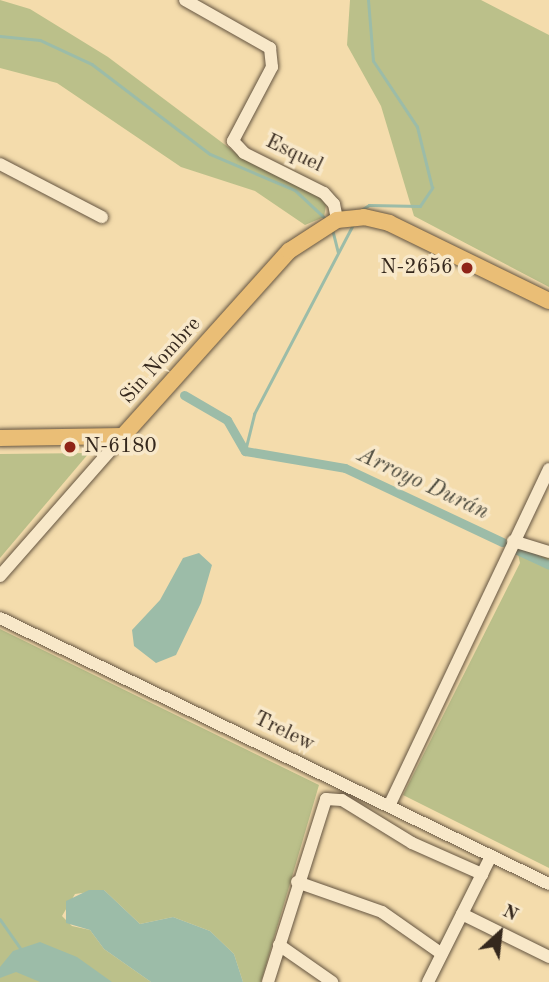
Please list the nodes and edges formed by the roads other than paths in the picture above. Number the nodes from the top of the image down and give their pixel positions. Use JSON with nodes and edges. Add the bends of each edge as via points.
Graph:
{"nodes":[{"id":1,"x":185,"y":0,"type":"edge"},
{"id":2,"x":0,"y":164,"type":"edge"},
{"id":3,"x":102,"y":217,"type":"dead end"},
{"id":4,"x":337,"y":220,"type":"junction"},
{"id":5,"x":549,"y":301,"type":"edge"},
{"id":6,"x":123,"y":436,"type":"junction"},
{"id":7,"x":0,"y":438,"type":"edge"},
{"id":8,"x":549,"y":469,"type":"edge"},
{"id":9,"x":513,"y":541,"type":"junction"},
{"id":10,"x":549,"y":552,"type":"edge"},
{"id":11,"x":0,"y":576,"type":"edge"},
{"id":12,"x":0,"y":618,"type":"edge"},
{"id":13,"x":389,"y":806,"type":"junction"},
{"id":14,"x":491,"y":856,"type":"junction"},
{"id":15,"x":482,"y":874,"type":"junction"},
{"id":16,"x":297,"y":882,"type":"junction"},
{"id":17,"x":549,"y":884,"type":"edge"},
{"id":18,"x":462,"y":914,"type":"junction"},
{"id":19,"x":279,"y":945,"type":"junction"},
{"id":20,"x":442,"y":954,"type":"junction"},
{"id":21,"x":549,"y":957,"type":"edge"},
{"id":22,"x":268,"y":982,"type":"edge"},
{"id":23,"x":332,"y":982,"type":"edge"},
{"id":24,"x":428,"y":982,"type":"edge"}],
"edges":[{"from":1,"to":4,"type":"street","name":"Esquel","via":[[270,48],[272,67],[233,141],[244,153],[324,193],[334,204]]},
{"from":2,"to":3,"type":"street"},
{"from":4,"to":5,"type":"main road","via":[[363,217],[389,223]]},
{"from":4,"to":6,"type":"main road","name":"Sin Nombre","via":[[289,251]]},
{"from":6,"to":7,"type":"main road"},
{"from":6,"to":11,"type":"street","name":"Sin Nombre"},
{"from":8,"to":9,"type":"street"},
{"from":9,"to":10,"type":"street"},
{"from":9,"to":13,"type":"street"},
{"from":12,"to":13,"type":"street","name":"Trelew"},
{"from":13,"to":14,"type":"street","name":"Trelew"},
{"from":14,"to":15,"type":"street"},
{"from":14,"to":17,"type":"street","name":"Trelew"},
{"from":15,"to":16,"type":"street","via":[[412,843],[334,797],[318,809]]},
{"from":15,"to":18,"type":"street"},
{"from":16,"to":19,"type":"street"},
{"from":16,"to":20,"type":"street","via":[[382,912]]},
{"from":18,"to":20,"type":"street"},
{"from":18,"to":21,"type":"street"},
{"from":19,"to":22,"type":"street"},
{"from":19,"to":23,"type":"street"},
{"from":20,"to":24,"type":"street"}]}
